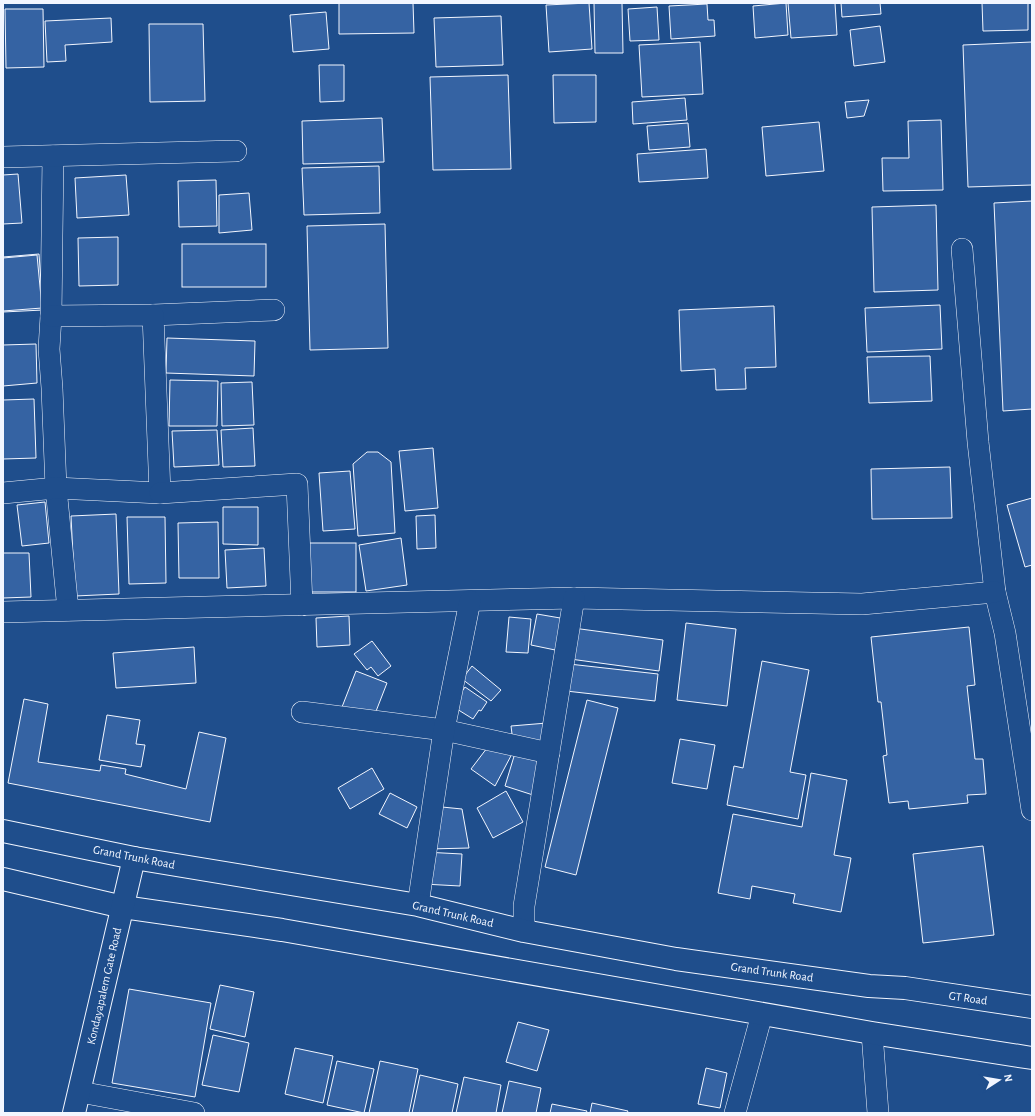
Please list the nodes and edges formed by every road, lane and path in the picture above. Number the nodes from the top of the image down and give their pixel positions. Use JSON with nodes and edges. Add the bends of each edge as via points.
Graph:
{"nodes":[{"id":1,"x":236,"y":152,"type":"dead end"},
{"id":2,"x":53,"y":156,"type":"junction"},
{"id":3,"x":3,"y":157,"type":"edge"},
{"id":4,"x":962,"y":249,"type":"dead end"},
{"id":5,"x":274,"y":310,"type":"dead end"},
{"id":6,"x":153,"y":315,"type":"junction"},
{"id":7,"x":51,"y":316,"type":"junction"},
{"id":8,"x":56,"y":488,"type":"junction"},
{"id":9,"x":3,"y":493,"type":"edge"},
{"id":10,"x":160,"y":493,"type":"junction"},
{"id":11,"x":995,"y":592,"type":"junction"},
{"id":12,"x":574,"y":598,"type":"junction"},
{"id":13,"x":470,"y":601,"type":"junction"},
{"id":14,"x":302,"y":605,"type":"junction"},
{"id":15,"x":68,"y":610,"type":"junction"},
{"id":16,"x":3,"y":612,"type":"edge"},
{"id":17,"x":302,"y":712,"type":"dead end"},
{"id":18,"x":444,"y":730,"type":"junction"},
{"id":19,"x":549,"y":753,"type":"junction"},
{"id":20,"x":1032,"y":810,"type":"edge"},
{"id":21,"x":3,"y":831,"type":"edge"},
{"id":22,"x":134,"y":858,"type":"junction"},
{"id":23,"x":3,"y":879,"type":"edge"},
{"id":24,"x":418,"y":905,"type":"junction"},
{"id":25,"x":123,"y":907,"type":"junction"},
{"id":26,"x":524,"y":931,"type":"junction"},
{"id":27,"x":905,"y":988,"type":"joint"},
{"id":28,"x":1032,"y":1007,"type":"edge"},
{"id":29,"x":762,"y":1014,"type":"junction"},
{"id":30,"x":872,"y":1033,"type":"junction"},
{"id":31,"x":1032,"y":1058,"type":"edge"},
{"id":32,"x":80,"y":1092,"type":"junction"},
{"id":33,"x":74,"y":1113,"type":"edge"},
{"id":34,"x":194,"y":1113,"type":"edge"},
{"id":35,"x":735,"y":1113,"type":"edge"},
{"id":36,"x":878,"y":1113,"type":"edge"}],
"edges":[{"from":1,"to":2,"type":"street"},
{"from":2,"to":3,"type":"street"},
{"from":2,"to":7,"type":"street"},
{"from":4,"to":11,"type":"street","via":[[978,442]]},
{"from":5,"to":6,"type":"street"},
{"from":6,"to":7,"type":"street"},
{"from":6,"to":10,"type":"street"},
{"from":7,"to":8,"type":"street","via":[[49,349]]},
{"from":8,"to":9,"type":"street"},
{"from":8,"to":10,"type":"street"},
{"from":8,"to":15,"type":"street"},
{"from":10,"to":14,"type":"street","via":[[297,484]]},
{"from":11,"to":12,"type":"street","via":[[862,604]]},
{"from":11,"to":20,"type":"street","via":[[1006,633]]},
{"from":12,"to":13,"type":"street"},
{"from":12,"to":19,"type":"street"},
{"from":13,"to":14,"type":"street"},
{"from":13,"to":18,"type":"street"},
{"from":14,"to":15,"type":"street"},
{"from":15,"to":16,"type":"street"},
{"from":17,"to":18,"type":"street"},
{"from":18,"to":19,"type":"street"},
{"from":18,"to":24,"type":"street"},
{"from":19,"to":26,"type":"street","via":[[524,906]]},
{"from":21,"to":22,"type":"main road","name":"Grand Trunk Road"},
{"from":22,"to":24,"type":"main road","name":"Grand Trunk Road"},
{"from":22,"to":25,"type":"main road","name":"Kondayapalem Gate Road"},
{"from":23,"to":25,"type":"main road"},
{"from":24,"to":26,"type":"main road","name":"Grand Trunk Road"},
{"from":25,"to":29,"type":"main road","via":[[282,930]]},
{"from":25,"to":32,"type":"main road","name":"Kondayapalem Gate Road"},
{"from":26,"to":27,"type":"main road","name":"Grand Trunk Road","via":[[676,959],[869,986]]},
{"from":27,"to":28,"type":"main road","name":"GT Road"},
{"from":29,"to":30,"type":"main road"},
{"from":29,"to":35,"type":"street"},
{"from":30,"to":31,"type":"main road"},
{"from":30,"to":36,"type":"street"},
{"from":32,"to":33,"type":"main road","name":"Kondayapalem Gate Road"},
{"from":32,"to":34,"type":"street"}]}
